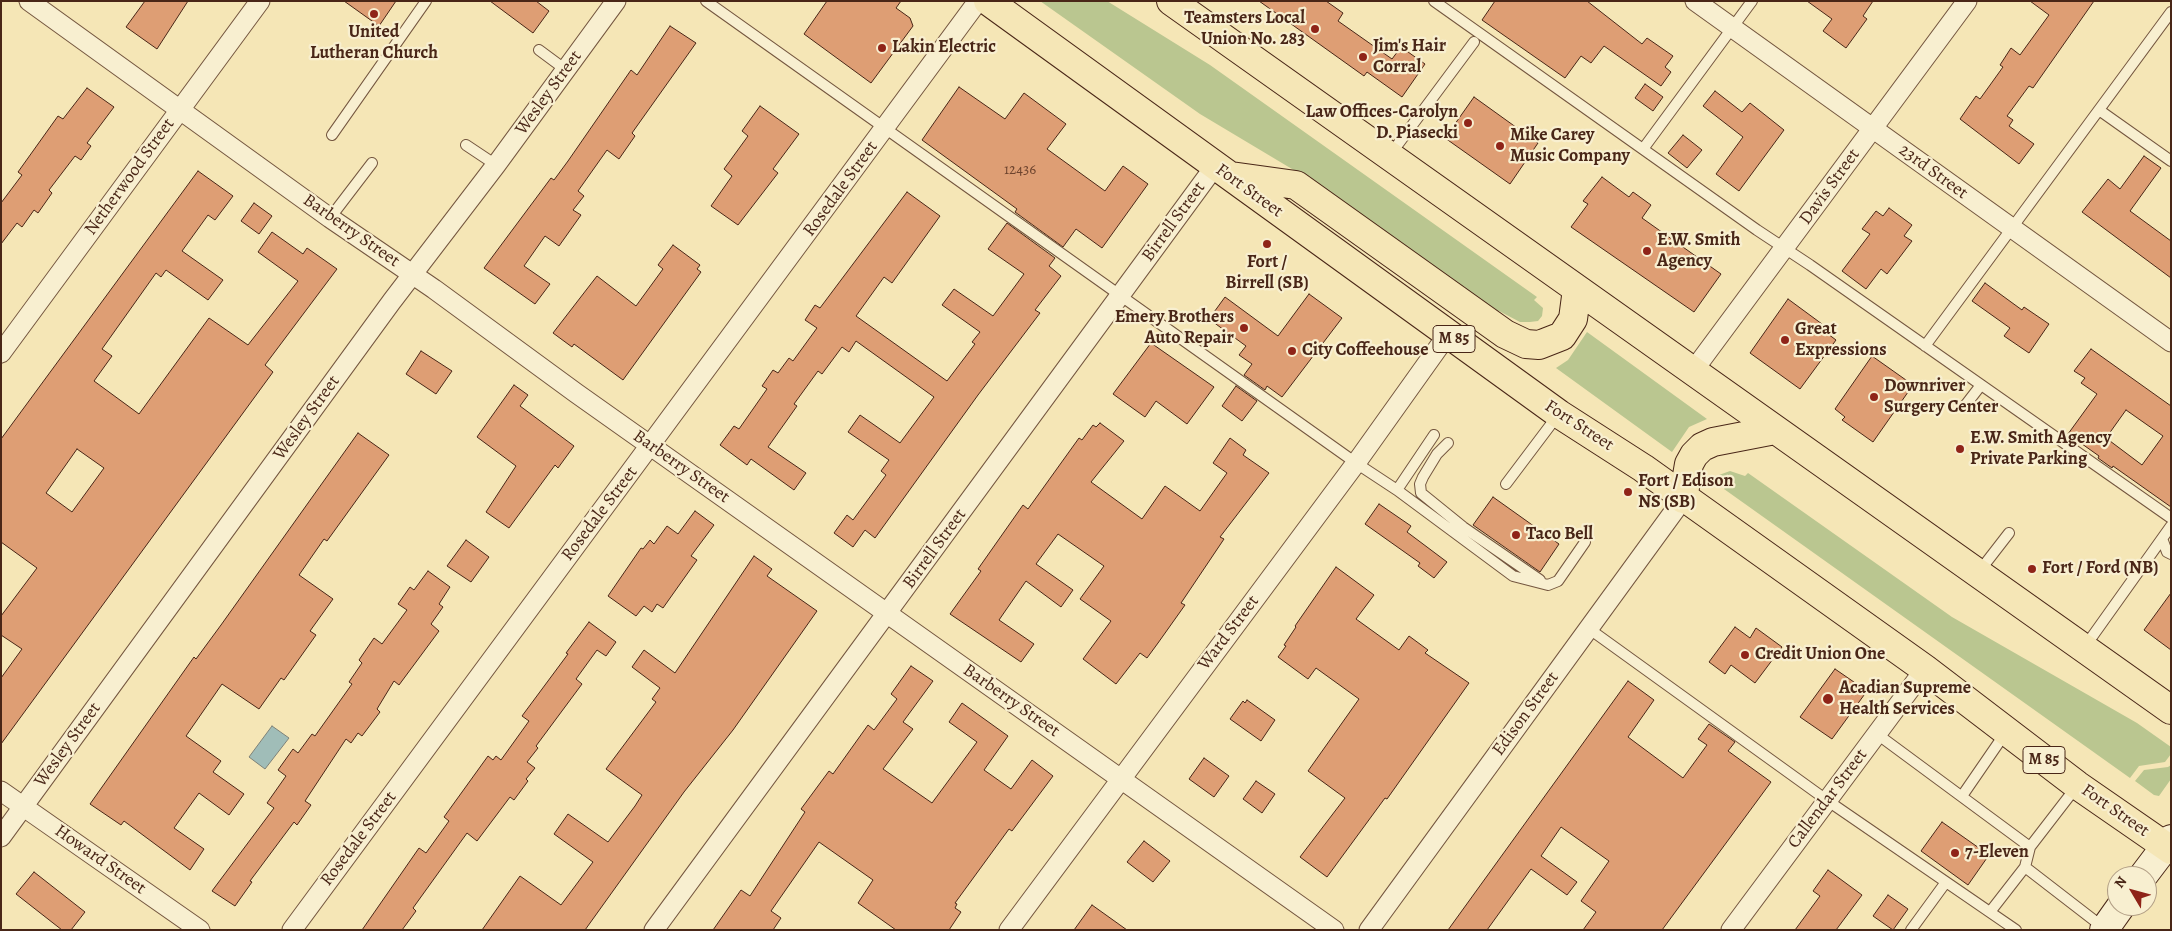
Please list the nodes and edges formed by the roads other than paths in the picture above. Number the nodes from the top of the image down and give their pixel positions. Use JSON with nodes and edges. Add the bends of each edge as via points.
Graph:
{"nodes":[{"id":1,"x":29,"y":1,"type":"edge"},
{"id":2,"x":260,"y":1,"type":"edge"},
{"id":3,"x":426,"y":1,"type":"edge"},
{"id":4,"x":616,"y":1,"type":"edge"},
{"id":5,"x":706,"y":1,"type":"edge"},
{"id":6,"x":978,"y":1,"type":"edge"},
{"id":7,"x":988,"y":1,"type":"edge"},
{"id":8,"x":1171,"y":1,"type":"edge"},
{"id":9,"x":1434,"y":1,"type":"edge"},
{"id":10,"x":1695,"y":1,"type":"edge"},
{"id":11,"x":1752,"y":1,"type":"edge"},
{"id":12,"x":1967,"y":1,"type":"edge"},
{"id":13,"x":2171,"y":12,"type":"edge"},
{"id":14,"x":1732,"y":28,"type":"junction"},
{"id":15,"x":1474,"y":42,"type":"dead end"},
{"id":16,"x":540,"y":50,"type":"dead end"},
{"id":17,"x":566,"y":70,"type":"junction"},
{"id":18,"x":180,"y":109,"type":"junction"},
{"id":19,"x":2099,"y":110,"type":"junction"},
{"id":20,"x":886,"y":128,"type":"junction"},
{"id":21,"x":1873,"y":128,"type":"junction"},
{"id":22,"x":332,"y":135,"type":"dead end"},
{"id":23,"x":466,"y":145,"type":"dead end"},
{"id":24,"x":1643,"y":149,"type":"junction"},
{"id":25,"x":1390,"y":156,"type":"junction"},
{"id":26,"x":2171,"y":161,"type":"edge"},
{"id":27,"x":372,"y":163,"type":"dead end"},
{"id":28,"x":496,"y":165,"type":"junction"},
{"id":29,"x":1221,"y":171,"type":"junction"},
{"id":30,"x":330,"y":218,"type":"junction"},
{"id":31,"x":2012,"y":229,"type":"junction"},
{"id":32,"x":1785,"y":248,"type":"junction"},
{"id":33,"x":413,"y":274,"type":"junction"},
{"id":34,"x":1578,"y":290,"type":"junction"},
{"id":35,"x":1120,"y":296,"type":"junction"},
{"id":36,"x":1448,"y":334,"type":"junction"},
{"id":37,"x":2171,"y":342,"type":"edge"},
{"id":38,"x":1925,"y":346,"type":"junction"},
{"id":39,"x":1,"y":352,"type":"edge"},
{"id":40,"x":1693,"y":371,"type":"junction"},
{"id":41,"x":1981,"y":385,"type":"junction"},
{"id":42,"x":1964,"y":407,"type":"dead end"},
{"id":43,"x":1559,"y":414,"type":"junction"},
{"id":44,"x":1775,"y":430,"type":"junction"},
{"id":45,"x":1434,"y":435,"type":"dead end"},
{"id":46,"x":1448,"y":443,"type":"dead end"},
{"id":47,"x":651,"y":445,"type":"junction"},
{"id":48,"x":1356,"y":463,"type":"junction"},
{"id":49,"x":1506,"y":484,"type":"dead end"},
{"id":50,"x":1397,"y":490,"type":"junction"},
{"id":51,"x":1683,"y":499,"type":"junction"},
{"id":52,"x":2171,"y":518,"type":"edge"},
{"id":53,"x":2171,"y":526,"type":"edge"},
{"id":54,"x":2009,"y":533,"type":"dead end"},
{"id":55,"x":2163,"y":541,"type":"junction"},
{"id":56,"x":1585,"y":542,"type":"dead end"},
{"id":57,"x":2171,"y":554,"type":"edge"},
{"id":58,"x":1978,"y":573,"type":"junction"},
{"id":59,"x":1548,"y":585,"type":"junction"},
{"id":60,"x":888,"y":613,"type":"junction"},
{"id":61,"x":1588,"y":628,"type":"junction"},
{"id":62,"x":2084,"y":649,"type":"junction"},
{"id":63,"x":1925,"y":669,"type":"junction"},
{"id":64,"x":2171,"y":710,"type":"edge"},
{"id":65,"x":2007,"y":732,"type":"junction"},
{"id":66,"x":1877,"y":734,"type":"junction"},
{"id":67,"x":1120,"y":778,"type":"junction"},
{"id":68,"x":2077,"y":785,"type":"junction"},
{"id":69,"x":1,"y":791,"type":"edge"},
{"id":70,"x":1962,"y":796,"type":"junction"},
{"id":71,"x":1828,"y":801,"type":"junction"},
{"id":72,"x":23,"y":807,"type":"junction"},
{"id":73,"x":1,"y":837,"type":"edge"},
{"id":74,"x":2169,"y":845,"type":"edge"},
{"id":75,"x":2030,"y":847,"type":"junction"},
{"id":76,"x":2151,"y":866,"type":"edge"},
{"id":77,"x":2026,"y":867,"type":"junction"},
{"id":78,"x":1946,"y":882,"type":"junction"},
{"id":79,"x":1990,"y":912,"type":"junction"},
{"id":80,"x":2114,"y":916,"type":"edge"},
{"id":81,"x":2104,"y":929,"type":"edge"},
{"id":82,"x":200,"y":930,"type":"edge"},
{"id":83,"x":292,"y":930,"type":"edge"},
{"id":84,"x":654,"y":930,"type":"edge"},
{"id":85,"x":1009,"y":930,"type":"edge"},
{"id":86,"x":1334,"y":930,"type":"edge"},
{"id":87,"x":1369,"y":930,"type":"edge"},
{"id":88,"x":1731,"y":930,"type":"edge"},
{"id":89,"x":1911,"y":930,"type":"edge"},
{"id":90,"x":2016,"y":930,"type":"edge"}],
"edges":[{"from":1,"to":18,"type":"street","name":"Barberry Street"},
{"from":2,"to":18,"type":"street","name":"Netherwood Street"},
{"from":3,"to":22,"type":"lane"},
{"from":4,"to":17,"type":"street","name":"Wesley Street"},
{"from":5,"to":20,"type":"lane"},
{"from":6,"to":20,"type":"street","name":"Rosedale Street"},
{"from":7,"to":29,"type":"main road","name":"Fort Street","number":"M 85"},
{"from":8,"to":25,"type":"main road"},
{"from":9,"to":24,"type":"lane"},
{"from":10,"to":14,"type":"street","name":"23rd Street"},
{"from":11,"to":14,"type":"lane"},
{"from":12,"to":21,"type":"street","name":"Davis Street"},
{"from":13,"to":19,"type":"lane"},
{"from":14,"to":21,"type":"street","name":"23rd Street"},
{"from":14,"to":24,"type":"lane"},
{"from":15,"to":25,"type":"lane"},
{"from":16,"to":17,"type":"lane"},
{"from":17,"to":28,"type":"street","name":"Wesley Street"},
{"from":18,"to":30,"type":"street","name":"Barberry Street"},
{"from":18,"to":39,"type":"street","name":"Netherwood Street"},
{"from":19,"to":26,"type":"lane"},
{"from":19,"to":31,"type":"lane"},
{"from":20,"to":35,"type":"lane"},
{"from":20,"to":47,"type":"street","name":"Rosedale Street"},
{"from":21,"to":31,"type":"street","name":"23rd Street"},
{"from":21,"to":32,"type":"street","name":"Davis Street"},
{"from":23,"to":28,"type":"lane"},
{"from":24,"to":32,"type":"lane"},
{"from":25,"to":34,"type":"main road"},
{"from":27,"to":30,"type":"lane"},
{"from":28,"to":33,"type":"street","name":"Wesley Street"},
{"from":29,"to":34,"type":"main road","via":[[1296,185],[1505,334],[1526,344],[1539,345],[1562,336],[1573,319]]},
{"from":29,"to":35,"type":"street","name":"Birrell Street"},
{"from":29,"to":36,"type":"main road","name":"Fort Street","number":"M 85"},
{"from":30,"to":33,"type":"street","name":"Barberry Street"},
{"from":31,"to":37,"type":"street","name":"23rd Street"},
{"from":31,"to":38,"type":"lane"},
{"from":32,"to":38,"type":"lane"},
{"from":32,"to":40,"type":"street","name":"Davis Street"},
{"from":33,"to":47,"type":"street","name":"Barberry Street"},
{"from":33,"to":72,"type":"street","name":"Wesley Street"},
{"from":34,"to":40,"type":"main road"},
{"from":35,"to":48,"type":"lane"},
{"from":35,"to":60,"type":"street","name":"Birrell Street"},
{"from":36,"to":43,"type":"main road","name":"Fort Street","number":"M 85"},
{"from":36,"to":48,"type":"street","name":"Ward Street"},
{"from":38,"to":41,"type":"lane"},
{"from":40,"to":44,"type":"main road"},
{"from":41,"to":42,"type":"lane"},
{"from":41,"to":52,"type":"lane"},
{"from":43,"to":49,"type":"lane"},
{"from":43,"to":51,"type":"main road","name":"Fort Street","number":"M 85","via":[[1643,468]]},
{"from":44,"to":51,"type":"main road","via":[[1702,447],[1689,464]]},
{"from":44,"to":58,"type":"main road"},
{"from":45,"to":50,"type":"lane"},
{"from":46,"to":59,"type":"lane","via":[[1423,477],[1421,493]]},
{"from":47,"to":60,"type":"street","name":"Barberry Street"},
{"from":47,"to":83,"type":"street","name":"Rosedale Street"},
{"from":48,"to":50,"type":"lane"},
{"from":48,"to":67,"type":"street","name":"Ward Street"},
{"from":50,"to":59,"type":"lane","via":[[1513,576]]},
{"from":51,"to":61,"type":"street","name":"Edison Street"},
{"from":51,"to":63,"type":"main road","name":"Fort Street","number":"M 85"},
{"from":53,"to":55,"type":"lane"},
{"from":54,"to":58,"type":"lane"},
{"from":55,"to":57,"type":"lane"},
{"from":55,"to":62,"type":"lane"},
{"from":56,"to":59,"type":"lane","via":[[1558,581]]},
{"from":58,"to":62,"type":"main road"},
{"from":60,"to":67,"type":"street","name":"Barberry Street"},
{"from":60,"to":84,"type":"street","name":"Birrell Street"},
{"from":61,"to":71,"type":"lane"},
{"from":61,"to":87,"type":"street","name":"Edison Street"},
{"from":62,"to":64,"type":"main road"},
{"from":63,"to":65,"type":"main road","name":"Fort Street","number":"M 85"},
{"from":63,"to":66,"type":"street","name":"Callendar Street"},
{"from":65,"to":68,"type":"main road","name":"Fort Street","number":"M 85"},
{"from":65,"to":70,"type":"lane"},
{"from":66,"to":70,"type":"lane"},
{"from":66,"to":71,"type":"street","name":"Callendar Street"},
{"from":67,"to":85,"type":"street","name":"Ward Street"},
{"from":67,"to":86,"type":"street","name":"Barberry Street"},
{"from":68,"to":74,"type":"main road","name":"Fort Street","number":"M 85"},
{"from":68,"to":75,"type":"lane"},
{"from":69,"to":72,"type":"street","name":"Howard Street"},
{"from":70,"to":75,"type":"lane"},
{"from":71,"to":78,"type":"lane"},
{"from":71,"to":88,"type":"street","name":"Callendar Street"},
{"from":72,"to":73,"type":"street","name":"Wesley Street"},
{"from":72,"to":82,"type":"street","name":"Howard Street"},
{"from":74,"to":76,"type":"main road"},
{"from":75,"to":77,"type":"lane"},
{"from":77,"to":79,"type":"lane"},
{"from":77,"to":81,"type":"lane"},
{"from":78,"to":79,"type":"lane"},
{"from":78,"to":89,"type":"lane"},
{"from":79,"to":90,"type":"lane"},
{"from":80,"to":81,"type":"main road"}]}
